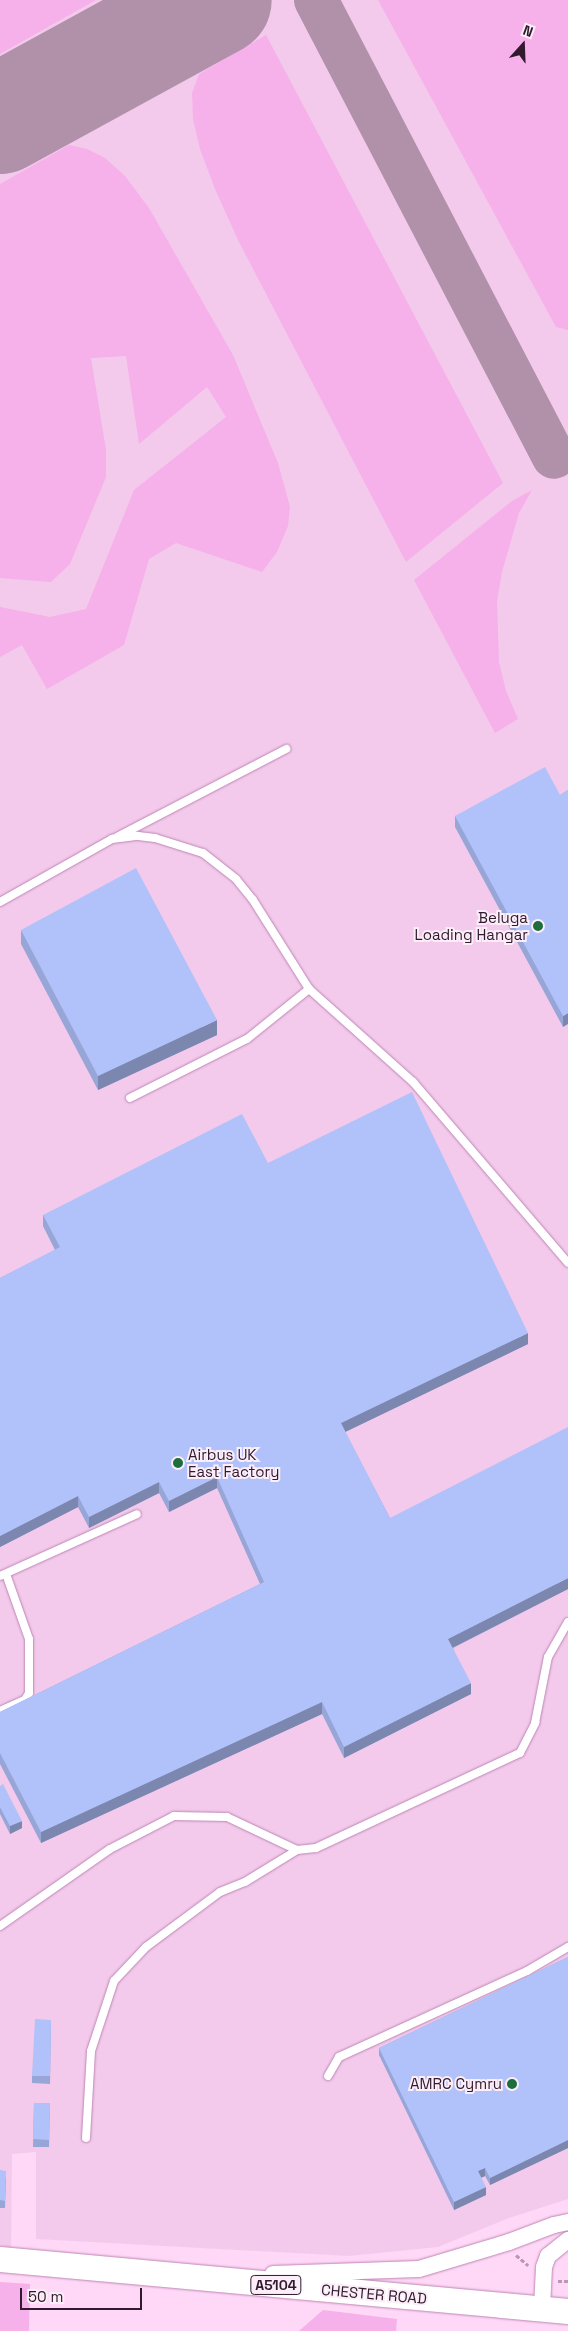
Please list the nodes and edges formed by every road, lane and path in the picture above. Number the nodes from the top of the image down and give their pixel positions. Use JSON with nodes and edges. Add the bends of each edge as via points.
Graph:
{"nodes":[{"id":1,"x":286,"y":749,"type":"dead end"},
{"id":2,"x":112,"y":839,"type":"junction"},
{"id":3,"x":0,"y":902,"type":"edge"},
{"id":4,"x":309,"y":989,"type":"junction"},
{"id":5,"x":130,"y":1098,"type":"dead end"},
{"id":6,"x":568,"y":1263,"type":"edge"},
{"id":7,"x":137,"y":1514,"type":"dead end"},
{"id":8,"x":3,"y":1575,"type":"edge"},
{"id":9,"x":568,"y":1622,"type":"edge"},
{"id":10,"x":0,"y":1711,"type":"edge"},
{"id":11,"x":297,"y":1850,"type":"junction"},
{"id":12,"x":0,"y":1926,"type":"edge"},
{"id":13,"x":568,"y":1948,"type":"edge"},
{"id":14,"x":328,"y":2076,"type":"dead end"},
{"id":15,"x":86,"y":2138,"type":"dead end"},
{"id":16,"x":568,"y":2222,"type":"edge"},
{"id":17,"x":568,"y":2240,"type":"edge"},
{"id":18,"x":0,"y":2259,"type":"edge"},
{"id":19,"x":176,"y":2276,"type":"junction"},
{"id":20,"x":542,"y":2308,"type":"junction"},
{"id":21,"x":568,"y":2311,"type":"edge"}],
"edges":[{"from":1,"to":2,"type":"lane"},
{"from":2,"to":3,"type":"lane"},
{"from":2,"to":4,"type":"lane","via":[[156,838],[202,853],[236,879],[253,900]]},
{"from":4,"to":5,"type":"lane","via":[[248,1039]]},
{"from":4,"to":6,"type":"lane","via":[[413,1082]]},
{"from":7,"to":8,"type":"lane"},
{"from":8,"to":10,"type":"lane","via":[[29,1639],[29,1693],[25,1700]]},
{"from":9,"to":11,"type":"lane","via":[[548,1657],[535,1723],[520,1753],[316,1848]]},
{"from":11,"to":12,"type":"lane","via":[[227,1818],[174,1816],[110,1849]]},
{"from":11,"to":15,"type":"lane","via":[[245,1882],[220,1892],[146,1947],[114,1981],[91,2051]]},
{"from":13,"to":14,"type":"lane","via":[[527,1971],[339,2057]]},
{"from":16,"to":19,"type":"street","via":[[419,2269]]},
{"from":17,"to":20,"type":"street","via":[[548,2256],[544,2267]]},
{"from":18,"to":19,"type":"main road","name":"CHESTER ROAD","number":"A5104"},
{"from":19,"to":20,"type":"main road","name":"CHESTER ROAD","number":"A5104"},
{"from":20,"to":21,"type":"main road","name":"CHESTER ROAD","number":"A5104"}]}
